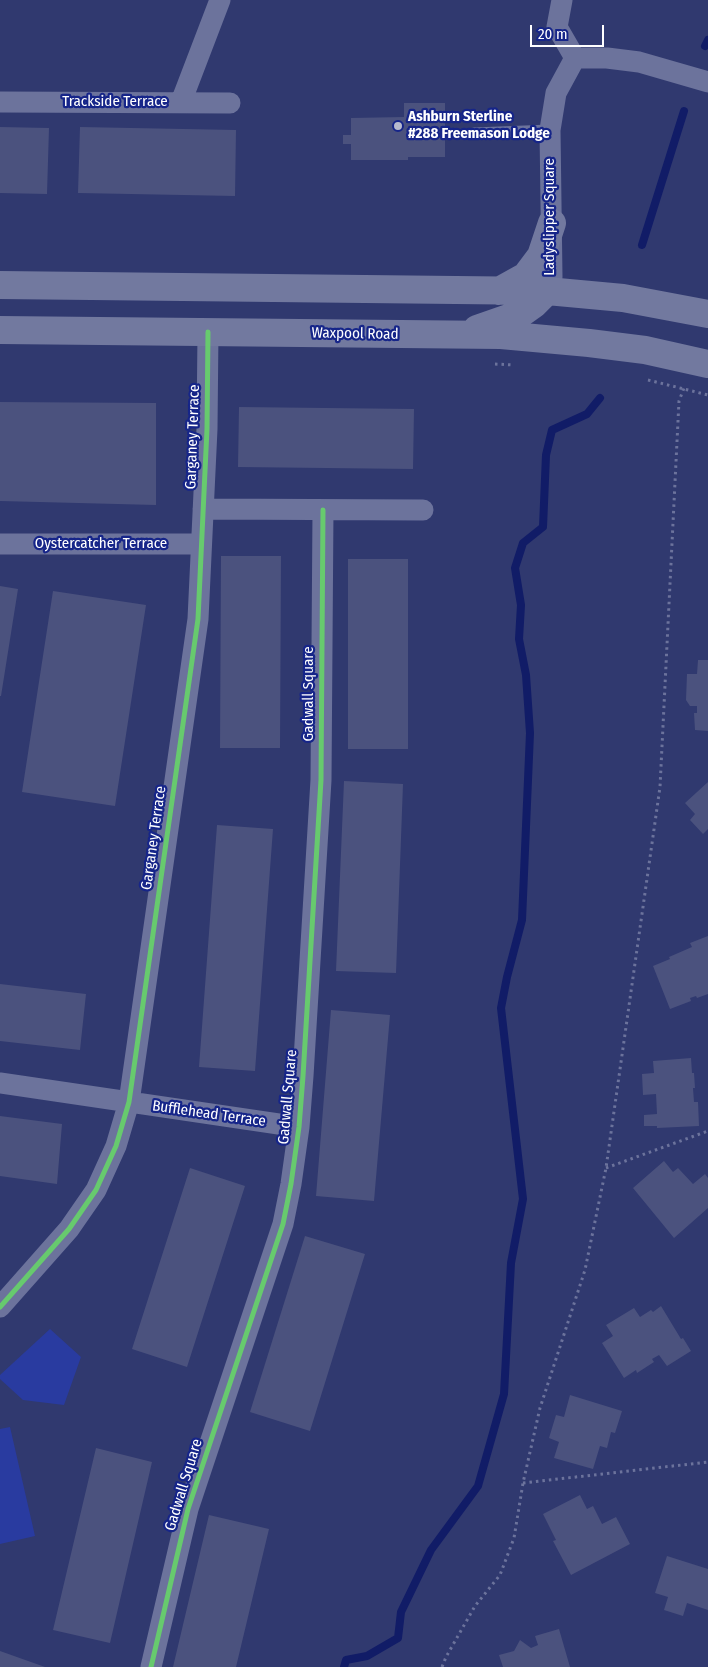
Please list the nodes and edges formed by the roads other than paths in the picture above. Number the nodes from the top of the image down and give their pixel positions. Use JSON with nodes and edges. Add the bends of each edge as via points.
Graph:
{"nodes":[{"id":1,"x":220,"y":0,"type":"edge"},
{"id":2,"x":562,"y":0,"type":"edge"},
{"id":3,"x":575,"y":58,"type":"junction"},
{"id":4,"x":708,"y":82,"type":"edge"},
{"id":5,"x":0,"y":102,"type":"edge"},
{"id":6,"x":181,"y":102,"type":"junction"},
{"id":7,"x":230,"y":103,"type":"dead end"},
{"id":8,"x":550,"y":130,"type":"junction"},
{"id":9,"x":474,"y":133,"type":"dead end"},
{"id":10,"x":552,"y":223,"type":"junction"},
{"id":11,"x":0,"y":285,"type":"edge"},
{"id":12,"x":499,"y":291,"type":"junction"},
{"id":13,"x":547,"y":291,"type":"junction"},
{"id":14,"x":708,"y":314,"type":"edge"},
{"id":15,"x":0,"y":330,"type":"edge"},
{"id":16,"x":208,"y":332,"type":"junction"},
{"id":17,"x":459,"y":335,"type":"junction"},
{"id":18,"x":708,"y":364,"type":"edge"},
{"id":19,"x":203,"y":509,"type":"junction"},
{"id":20,"x":323,"y":510,"type":"junction"},
{"id":21,"x":423,"y":510,"type":"dead end"},
{"id":22,"x":0,"y":544,"type":"edge"},
{"id":23,"x":201,"y":544,"type":"junction"},
{"id":24,"x":0,"y":1083,"type":"edge"},
{"id":25,"x":129,"y":1102,"type":"junction"},
{"id":26,"x":299,"y":1127,"type":"junction"},
{"id":27,"x":0,"y":1308,"type":"edge"},
{"id":28,"x":151,"y":1667,"type":"edge"}],
"edges":[{"from":1,"to":6,"type":"street"},
{"from":2,"to":3,"type":"street","via":[[557,27]]},
{"from":3,"to":4,"type":"street","via":[[639,62]]},
{"from":3,"to":8,"type":"street","name":"Ladyslipper Square","via":[[556,93]]},
{"from":5,"to":6,"type":"street","name":"Trackside Terrace"},
{"from":6,"to":7,"type":"street","name":"Trackside Terrace"},
{"from":8,"to":9,"type":"lane"},
{"from":8,"to":10,"type":"street","name":"Ladyslipper Square"},
{"from":10,"to":12,"type":"main road","via":[[541,256],[526,276]]},
{"from":10,"to":13,"type":"street","name":"Ladyslipper Square","via":[[552,277]]},
{"from":11,"to":12,"type":"main road"},
{"from":12,"to":13,"type":"main road"},
{"from":13,"to":14,"type":"main road","via":[[623,298]]},
{"from":13,"to":17,"type":"main road","via":[[520,314]]},
{"from":15,"to":16,"type":"main road","name":"Waxpool Road"},
{"from":16,"to":17,"type":"main road","name":"Waxpool Road"},
{"from":16,"to":19,"type":"street","name":"Garganey Terrace"},
{"from":17,"to":18,"type":"main road","name":"Waxpool Road","via":[[589,342]]},
{"from":19,"to":20,"type":"street"},
{"from":19,"to":23,"type":"street","name":"Garganey Terrace"},
{"from":20,"to":21,"type":"street"},
{"from":20,"to":26,"type":"street","name":"Gadwall Square","via":[[321,780]]},
{"from":22,"to":23,"type":"street","name":"Oystercatcher Terrace"},
{"from":23,"to":25,"type":"street","name":"Garganey Terrace","via":[[198,619]]},
{"from":24,"to":25,"type":"street","name":"Bufflehead Terrace"},
{"from":25,"to":26,"type":"street","name":"Bufflehead Terrace"},
{"from":25,"to":27,"type":"street","name":"Garganey Terrace","via":[[116,1146],[96,1190],[69,1229]]},
{"from":26,"to":28,"type":"street","name":"Gadwall Square","via":[[283,1224],[188,1509]]}]}
